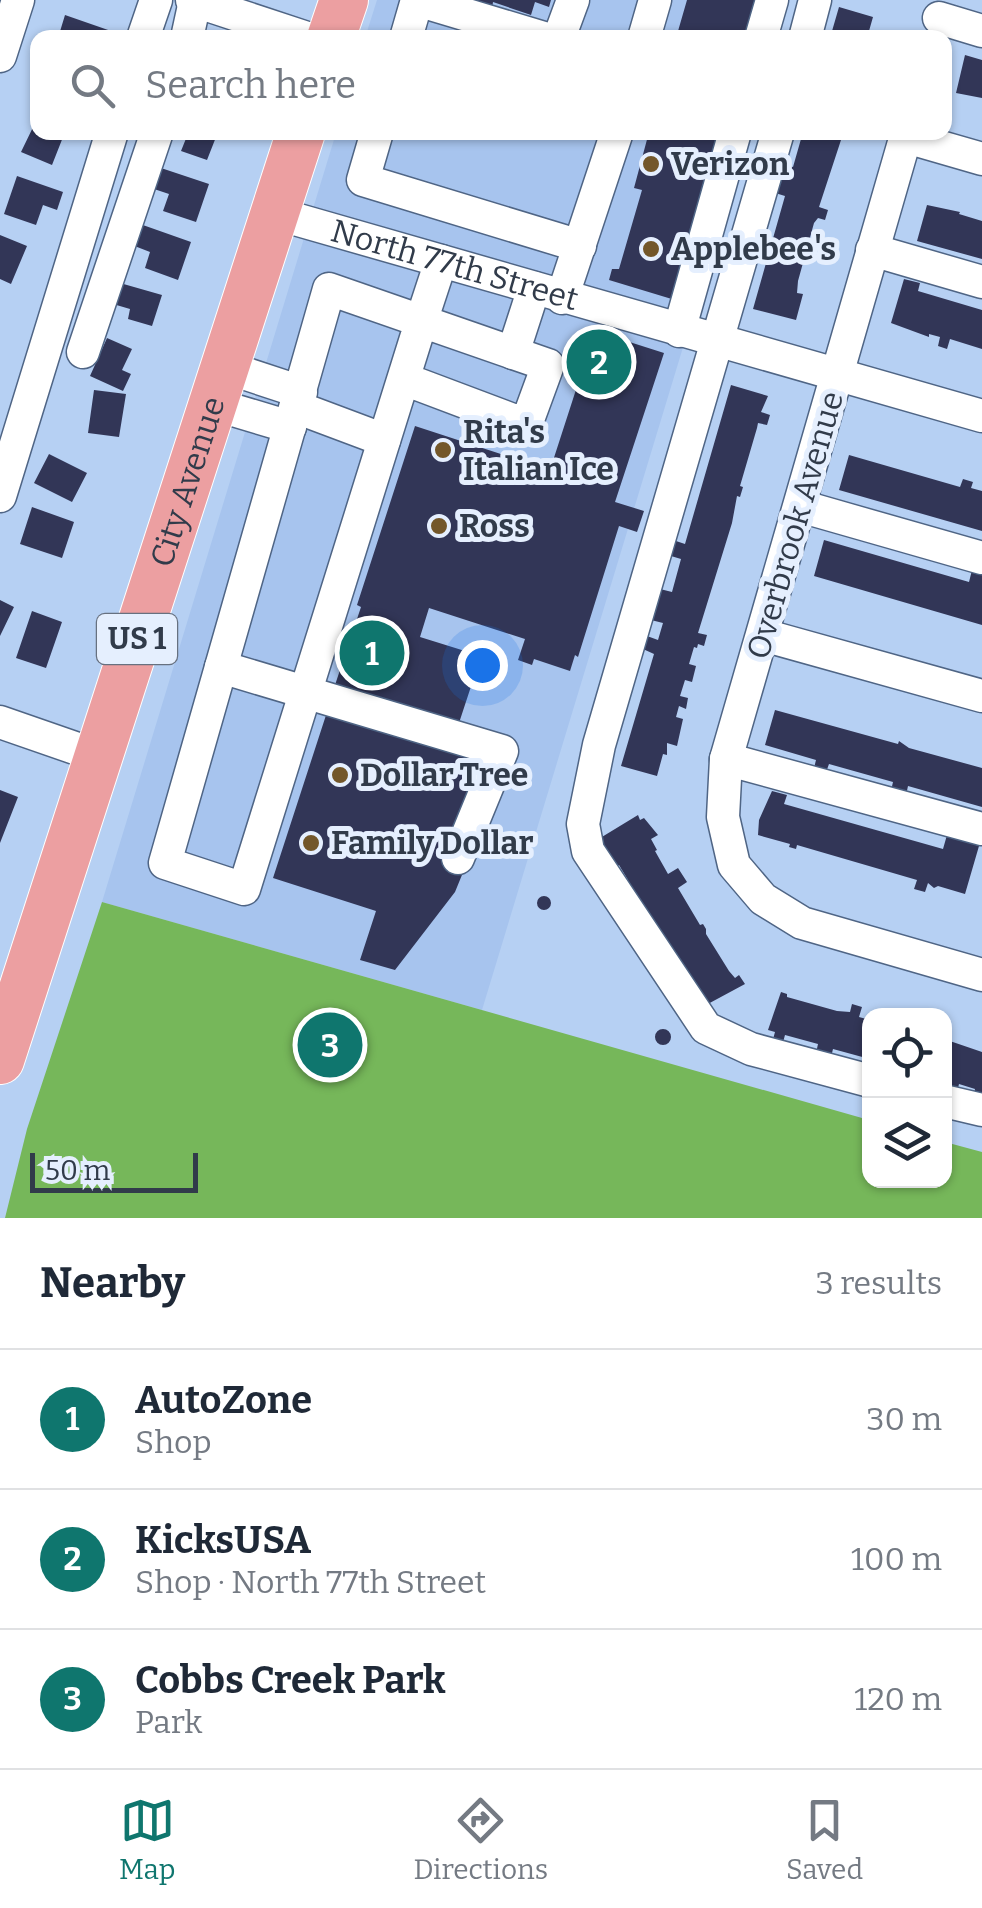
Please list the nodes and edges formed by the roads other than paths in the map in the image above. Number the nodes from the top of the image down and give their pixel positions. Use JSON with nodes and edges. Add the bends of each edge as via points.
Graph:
{"nodes":[{"id":1,"x":18,"y":0,"type":"edge"},
{"id":2,"x":156,"y":0,"type":"edge"},
{"id":3,"x":193,"y":0,"type":"edge"},
{"id":4,"x":344,"y":0,"type":"edge"},
{"id":5,"x":417,"y":0,"type":"edge"},
{"id":6,"x":573,"y":0,"type":"edge"},
{"id":7,"x":655,"y":0,"type":"edge"},
{"id":8,"x":772,"y":0,"type":"edge"},
{"id":9,"x":815,"y":0,"type":"edge"},
{"id":10,"x":939,"y":18,"type":"edge"},
{"id":11,"x":147,"y":30,"type":"edge"},
{"id":12,"x":189,"y":30,"type":"edge"},
{"id":13,"x":283,"y":30,"type":"edge"},
{"id":14,"x":335,"y":30,"type":"edge"},
{"id":15,"x":408,"y":30,"type":"edge"},
{"id":16,"x":517,"y":30,"type":"edge"},
{"id":17,"x":562,"y":30,"type":"edge"},
{"id":18,"x":646,"y":30,"type":"edge"},
{"id":19,"x":763,"y":30,"type":"edge"},
{"id":20,"x":806,"y":30,"type":"edge"},
{"id":21,"x":982,"y":30,"type":"edge"},
{"id":22,"x":0,"y":56,"type":"edge"},
{"id":23,"x":110,"y":140,"type":"edge"},
{"id":24,"x":154,"y":140,"type":"edge"},
{"id":25,"x":298,"y":140,"type":"edge"},
{"id":26,"x":375,"y":140,"type":"edge"},
{"id":27,"x":614,"y":140,"type":"edge"},
{"id":28,"x":734,"y":140,"type":"edge"},
{"id":29,"x":776,"y":140,"type":"edge"},
{"id":30,"x":905,"y":140,"type":"edge"},
{"id":31,"x":923,"y":140,"type":"edge"},
{"id":32,"x":982,"y":159,"type":"edge"},
{"id":33,"x":274,"y":214,"type":"junction"},
{"id":34,"x":580,"y":246,"type":"junction"},
{"id":35,"x":872,"y":250,"type":"junction"},
{"id":36,"x":441,"y":261,"type":"junction"},
{"id":37,"x":982,"y":282,"type":"edge"},
{"id":38,"x":548,"y":293,"type":"junction"},
{"id":39,"x":422,"y":319,"type":"junction"},
{"id":40,"x":679,"y":330,"type":"junction"},
{"id":41,"x":719,"y":342,"type":"junction"},
{"id":42,"x":83,"y":352,"type":"dead end"},
{"id":43,"x":513,"y":352,"type":"junction"},
{"id":44,"x":838,"y":376,"type":"junction"},
{"id":45,"x":404,"y":379,"type":"junction"},
{"id":46,"x":219,"y":385,"type":"junction"},
{"id":47,"x":296,"y":408,"type":"junction"},
{"id":48,"x":982,"y":416,"type":"edge"},
{"id":49,"x":384,"y":440,"type":"junction"},
{"id":50,"x":0,"y":496,"type":"edge"},
{"id":51,"x":800,"y":506,"type":"junction"},
{"id":52,"x":982,"y":558,"type":"edge"},
{"id":53,"x":763,"y":634,"type":"junction"},
{"id":54,"x":221,"y":667,"type":"junction"},
{"id":55,"x":306,"y":690,"type":"junction"},
{"id":56,"x":982,"y":696,"type":"edge"},
{"id":57,"x":0,"y":722,"type":"edge"},
{"id":58,"x":98,"y":756,"type":"junction"},
{"id":59,"x":726,"y":759,"type":"junction"},
{"id":60,"x":982,"y":830,"type":"edge"},
{"id":61,"x":458,"y":858,"type":"dead end"},
{"id":62,"x":982,"y":975,"type":"edge"},
{"id":63,"x":4,"y":1034,"type":"edge"},
{"id":64,"x":862,"y":1079,"type":"edge"},
{"id":65,"x":952,"y":1102,"type":"edge"},
{"id":66,"x":982,"y":1110,"type":"edge"}],
"edges":[{"from":1,"to":22,"type":"street"},
{"from":2,"to":11,"type":"street"},
{"from":3,"to":12,"type":"street"},
{"from":3,"to":13,"type":"street"},
{"from":4,"to":14,"type":"highway"},
{"from":5,"to":15,"type":"street"},
{"from":5,"to":16,"type":"street"},
{"from":6,"to":17,"type":"street"},
{"from":7,"to":18,"type":"street"},
{"from":8,"to":19,"type":"street"},
{"from":9,"to":20,"type":"street"},
{"from":10,"to":21,"type":"street"},
{"from":23,"to":50,"type":"street"},
{"from":24,"to":42,"type":"street"},
{"from":25,"to":33,"type":"highway","name":"City Avenue","number":"US 1"},
{"from":26,"to":34,"type":"street","via":[[363,180]]},
{"from":27,"to":34,"type":"street"},
{"from":28,"to":40,"type":"street"},
{"from":29,"to":41,"type":"street"},
{"from":30,"to":35,"type":"street","name":"Overbrook Avenue"},
{"from":31,"to":32,"type":"street"},
{"from":33,"to":36,"type":"street","name":"North 77th Street"},
{"from":33,"to":46,"type":"highway","name":"City Avenue","number":"US 1"},
{"from":34,"to":38,"type":"street"},
{"from":35,"to":37,"type":"street"},
{"from":35,"to":44,"type":"street","name":"Overbrook Avenue"},
{"from":36,"to":38,"type":"street","name":"North 77th Street"},
{"from":36,"to":39,"type":"street"},
{"from":38,"to":40,"type":"street","name":"North 77th Street"},
{"from":38,"to":43,"type":"street"},
{"from":39,"to":43,"type":"street"},
{"from":39,"to":45,"type":"street"},
{"from":39,"to":47,"type":"street","via":[[330,288]]},
{"from":40,"to":41,"type":"street","name":"North 77th Street"},
{"from":41,"to":44,"type":"street","name":"North 77th Street"},
{"from":41,"to":64,"type":"street","via":[[599,745],[583,824],[588,852],[706,1028],[751,1049]]},
{"from":43,"to":45,"type":"street","via":[[548,365],[526,424]]},
{"from":44,"to":48,"type":"street","name":"North 77th Street"},
{"from":44,"to":51,"type":"street","name":"Overbrook Avenue"},
{"from":45,"to":49,"type":"street"},
{"from":46,"to":47,"type":"street"},
{"from":46,"to":58,"type":"highway","name":"City Avenue","number":"US 1"},
{"from":47,"to":49,"type":"street"},
{"from":47,"to":54,"type":"street"},
{"from":49,"to":55,"type":"street"},
{"from":51,"to":52,"type":"street"},
{"from":51,"to":53,"type":"street","name":"Overbrook Avenue"},
{"from":53,"to":56,"type":"street"},
{"from":53,"to":59,"type":"street","name":"Overbrook Avenue"},
{"from":54,"to":55,"type":"street"},
{"from":54,"to":55,"type":"street","via":[[164,863],[244,889]]},
{"from":55,"to":61,"type":"street","via":[[502,751]]},
{"from":57,"to":58,"type":"street"},
{"from":58,"to":63,"type":"highway","name":"City Avenue","number":"US 1"},
{"from":59,"to":60,"type":"street"},
{"from":59,"to":62,"type":"street","name":"Overbrook Avenue","via":[[723,817],[734,865],[763,898],[802,923]]},
{"from":65,"to":66,"type":"street"}]}
